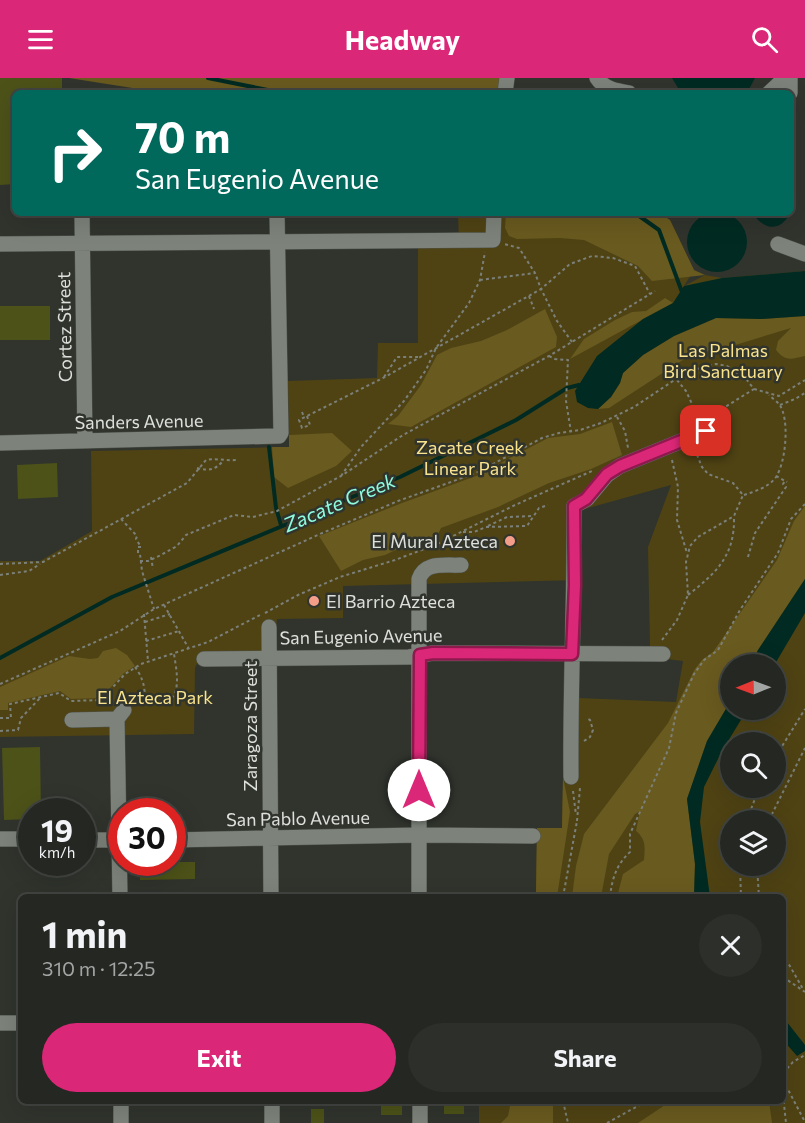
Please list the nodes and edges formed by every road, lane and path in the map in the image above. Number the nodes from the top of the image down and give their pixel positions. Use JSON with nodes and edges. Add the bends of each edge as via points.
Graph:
{"nodes":[{"id":1,"x":597,"y":78,"type":"edge"},
{"id":2,"x":785,"y":78,"type":"edge"},
{"id":3,"x":613,"y":90,"type":"edge"},
{"id":4,"x":772,"y":90,"type":"edge"},
{"id":5,"x":82,"y":216,"type":"edge"},
{"id":6,"x":277,"y":216,"type":"edge"},
{"id":7,"x":494,"y":216,"type":"edge"},
{"id":8,"x":493,"y":240,"type":"junction"},
{"id":9,"x":278,"y":241,"type":"junction"},
{"id":10,"x":82,"y":242,"type":"junction"},
{"id":11,"x":0,"y":244,"type":"edge"},
{"id":12,"x":778,"y":244,"type":"dead end"},
{"id":13,"x":805,"y":254,"type":"edge"},
{"id":14,"x":535,"y":273,"type":"junction"},
{"id":15,"x":480,"y":280,"type":"junction"},
{"id":16,"x":541,"y":289,"type":"junction"},
{"id":17,"x":656,"y":291,"type":"dead end"},
{"id":18,"x":529,"y":296,"type":"junction"},
{"id":19,"x":650,"y":296,"type":"junction"},
{"id":20,"x":534,"y":309,"type":"dead end"},
{"id":21,"x":572,"y":342,"type":"junction"},
{"id":22,"x":436,"y":348,"type":"junction"},
{"id":23,"x":549,"y":356,"type":"junction"},
{"id":24,"x":421,"y":357,"type":"junction"},
{"id":25,"x":383,"y":378,"type":"junction"},
{"id":26,"x":677,"y":379,"type":"junction"},
{"id":27,"x":805,"y":380,"type":"edge"},
{"id":28,"x":754,"y":389,"type":"junction"},
{"id":29,"x":805,"y":393,"type":"edge"},
{"id":30,"x":769,"y":395,"type":"junction"},
{"id":31,"x":780,"y":405,"type":"junction"},
{"id":32,"x":302,"y":412,"type":"dead end"},
{"id":33,"x":617,"y":416,"type":"junction"},
{"id":34,"x":705,"y":423,"type":"junction"},
{"id":35,"x":571,"y":432,"type":"junction"},
{"id":36,"x":689,"y":438,"type":"junction"},
{"id":37,"x":85,"y":441,"type":"junction"},
{"id":38,"x":0,"y":443,"type":"edge"},
{"id":39,"x":668,"y":447,"type":"junction"},
{"id":40,"x":215,"y":453,"type":"dead end"},
{"id":41,"x":628,"y":454,"type":"dead end"},
{"id":42,"x":216,"y":458,"type":"junction"},
{"id":43,"x":237,"y":460,"type":"dead end"},
{"id":44,"x":223,"y":461,"type":"junction"},
{"id":45,"x":197,"y":468,"type":"junction"},
{"id":46,"x":591,"y":471,"type":"dead end"},
{"id":47,"x":341,"y":476,"type":"junction"},
{"id":48,"x":776,"y":476,"type":"junction"},
{"id":49,"x":743,"y":495,"type":"junction"},
{"id":50,"x":805,"y":504,"type":"edge"},
{"id":51,"x":548,"y":505,"type":"dead end"},
{"id":52,"x":531,"y":516,"type":"junction"},
{"id":53,"x":735,"y":516,"type":"junction"},
{"id":54,"x":121,"y":519,"type":"junction"},
{"id":55,"x":486,"y":527,"type":"junction"},
{"id":56,"x":460,"y":533,"type":"junction"},
{"id":57,"x":687,"y":554,"type":"junction"},
{"id":58,"x":748,"y":557,"type":"dead end"},
{"id":59,"x":151,"y":558,"type":"junction"},
{"id":60,"x":140,"y":561,"type":"junction"},
{"id":61,"x":43,"y":562,"type":"junction"},
{"id":62,"x":0,"y":564,"type":"edge"},
{"id":63,"x":462,"y":565,"type":"dead end"},
{"id":64,"x":153,"y":569,"type":"dead end"},
{"id":65,"x":0,"y":575,"type":"edge"},
{"id":66,"x":687,"y":595,"type":"junction"},
{"id":67,"x":164,"y":605,"type":"junction"},
{"id":68,"x":154,"y":609,"type":"junction"},
{"id":69,"x":144,"y":614,"type":"junction"},
{"id":70,"x":170,"y":614,"type":"junction"},
{"id":71,"x":145,"y":622,"type":"junction"},
{"id":72,"x":269,"y":627,"type":"dead end"},
{"id":73,"x":179,"y":631,"type":"junction"},
{"id":74,"x":146,"y":641,"type":"junction"},
{"id":75,"x":189,"y":649,"type":"junction"},
{"id":76,"x":174,"y":653,"type":"junction"},
{"id":77,"x":572,"y":654,"type":"junction"},
{"id":78,"x":658,"y":654,"type":"joint"},
{"id":79,"x":420,"y":655,"type":"junction"},
{"id":80,"x":270,"y":658,"type":"junction"},
{"id":81,"x":204,"y":659,"type":"dead end"},
{"id":82,"x":148,"y":661,"type":"junction"},
{"id":83,"x":135,"y":667,"type":"junction"},
{"id":84,"x":0,"y":684,"type":"edge"},
{"id":85,"x":41,"y":696,"type":"junction"},
{"id":86,"x":805,"y":709,"type":"edge"},
{"id":87,"x":0,"y":718,"type":"edge"},
{"id":88,"x":72,"y":720,"type":"dead end"},
{"id":89,"x":0,"y":731,"type":"edge"},
{"id":90,"x":786,"y":740,"type":"edge"},
{"id":91,"x":805,"y":748,"type":"edge"},
{"id":92,"x":571,"y":777,"type":"joint"},
{"id":93,"x":120,"y":798,"type":"edge"},
{"id":94,"x":774,"y":810,"type":"edge"},
{"id":95,"x":419,"y":836,"type":"junction"},
{"id":96,"x":533,"y":836,"type":"dead end"},
{"id":97,"x":0,"y":839,"type":"edge"},
{"id":98,"x":18,"y":839,"type":"edge"},
{"id":99,"x":271,"y":839,"type":"junction"},
{"id":100,"x":186,"y":840,"type":"edge"},
{"id":101,"x":120,"y":876,"type":"edge"},
{"id":102,"x":740,"y":876,"type":"edge"},
{"id":103,"x":758,"y":876,"type":"edge"},
{"id":104,"x":120,"y":894,"type":"edge"},
{"id":105,"x":271,"y":894,"type":"edge"},
{"id":106,"x":419,"y":894,"type":"edge"},
{"id":107,"x":564,"y":894,"type":"edge"},
{"id":108,"x":610,"y":894,"type":"edge"},
{"id":109,"x":741,"y":894,"type":"edge"},
{"id":110,"x":759,"y":894,"type":"edge"},
{"id":111,"x":786,"y":959,"type":"edge"},
{"id":112,"x":786,"y":979,"type":"edge"},
{"id":113,"x":804,"y":991,"type":"edge"},
{"id":114,"x":0,"y":1023,"type":"edge"},
{"id":115,"x":18,"y":1023,"type":"edge"},
{"id":116,"x":805,"y":1055,"type":"edge"},
{"id":117,"x":786,"y":1071,"type":"edge"},
{"id":118,"x":786,"y":1086,"type":"edge"},
{"id":119,"x":122,"y":1104,"type":"edge"},
{"id":120,"x":272,"y":1104,"type":"edge"},
{"id":121,"x":420,"y":1104,"type":"edge"},
{"id":122,"x":564,"y":1104,"type":"edge"},
{"id":123,"x":642,"y":1104,"type":"edge"},
{"id":124,"x":784,"y":1104,"type":"edge"},
{"id":125,"x":805,"y":1122,"type":"edge"},
{"id":126,"x":122,"y":1123,"type":"edge"},
{"id":127,"x":272,"y":1123,"type":"edge"},
{"id":128,"x":420,"y":1123,"type":"edge"},
{"id":129,"x":568,"y":1123,"type":"edge"},
{"id":130,"x":607,"y":1123,"type":"edge"},
{"id":131,"x":786,"y":1123,"type":"edge"}],
"edges":[{"from":1,"to":3,"type":"street"},
{"from":2,"to":4,"type":"street"},
{"from":5,"to":10,"type":"street","name":"Cortez Street"},
{"from":6,"to":9,"type":"street"},
{"from":7,"to":8,"type":"street"},
{"from":8,"to":9,"type":"street"},
{"from":8,"to":14,"type":"path","via":[[519,248]]},
{"from":8,"to":15,"type":"path","via":[[485,252]]},
{"from":9,"to":10,"type":"street"},
{"from":9,"to":37,"type":"street","name":"Sanders Avenue","via":[[279,436]]},
{"from":10,"to":11,"type":"street"},
{"from":10,"to":37,"type":"street","name":"Cortez Street"},
{"from":12,"to":13,"type":"street"},
{"from":14,"to":15,"type":"path"},
{"from":14,"to":16,"type":"path"},
{"from":15,"to":22,"type":"path","via":[[469,303]]},
{"from":16,"to":18,"type":"path"},
{"from":16,"to":19,"type":"path","via":[[570,264],[592,256],[635,266]]},
{"from":16,"to":21,"type":"path"},
{"from":17,"to":19,"type":"path"},
{"from":18,"to":20,"type":"path"},
{"from":18,"to":22,"type":"path"},
{"from":19,"to":21,"type":"path"},
{"from":21,"to":23,"type":"path"},
{"from":22,"to":24,"type":"path"},
{"from":22,"to":47,"type":"path","via":[[404,401],[361,447]]},
{"from":23,"to":35,"type":"path","via":[[568,360],[566,401]]},
{"from":23,"to":47,"type":"path","via":[[403,435]]},
{"from":24,"to":25,"type":"path"},
{"from":24,"to":25,"type":"path","via":[[397,357]]},
{"from":25,"to":32,"type":"path","via":[[306,417]]},
{"from":26,"to":28,"type":"path","via":[[720,364],[746,379]]},
{"from":26,"to":33,"type":"path"},
{"from":26,"to":34,"type":"path"},
{"from":27,"to":30,"type":"path","via":[[784,394]]},
{"from":28,"to":30,"type":"path"},
{"from":28,"to":34,"type":"path"},
{"from":29,"to":31,"type":"path"},
{"from":30,"to":31,"type":"path"},
{"from":31,"to":48,"type":"path","via":[[785,442]]},
{"from":33,"to":35,"type":"path"},
{"from":33,"to":41,"type":"path","via":[[625,431]]},
{"from":34,"to":36,"type":"street"},
{"from":35,"to":67,"type":"path","via":[[542,438],[476,473],[331,529]]},
{"from":36,"to":39,"type":"street"},
{"from":36,"to":49,"type":"path","via":[[708,474],[734,483]]},
{"from":37,"to":38,"type":"street","name":"Sanders Avenue"},
{"from":39,"to":57,"type":"path","via":[[677,478],[676,520]]},
{"from":39,"to":77,"type":"street","via":[[620,466],[607,474],[586,499],[571,504],[575,585]]},
{"from":40,"to":42,"type":"path"},
{"from":42,"to":44,"type":"path"},
{"from":42,"to":45,"type":"path"},
{"from":43,"to":44,"type":"path"},
{"from":44,"to":45,"type":"path","via":[[215,469]]},
{"from":45,"to":54,"type":"path","via":[[187,483]]},
{"from":46,"to":56,"type":"path"},
{"from":47,"to":59,"type":"path","via":[[277,511],[253,517],[234,515],[212,523]]},
{"from":48,"to":49,"type":"path","via":[[759,490]]},
{"from":48,"to":58,"type":"path","via":[[786,482],[786,487],[755,533]]},
{"from":49,"to":53,"type":"path"},
{"from":50,"to":108,"type":"path","via":[[791,519],[778,553],[718,650],[694,674],[676,713],[669,748],[630,834],[630,852],[612,879]]},
{"from":51,"to":52,"type":"path"},
{"from":52,"to":55,"type":"path","via":[[507,518]]},
{"from":52,"to":55,"type":"path","via":[[527,525]]},
{"from":53,"to":57,"type":"path","via":[[698,537]]},
{"from":53,"to":66,"type":"path","via":[[733,539],[725,560]]},
{"from":54,"to":60,"type":"path","via":[[137,536]]},
{"from":54,"to":61,"type":"path"},
{"from":55,"to":56,"type":"path"},
{"from":56,"to":75,"type":"path","via":[[313,589]]},
{"from":57,"to":66,"type":"path"},
{"from":59,"to":60,"type":"path"},
{"from":59,"to":64,"type":"path"},
{"from":60,"to":68,"type":"path"},
{"from":61,"to":62,"type":"path"},
{"from":61,"to":65,"type":"path","via":[[29,571]]},
{"from":63,"to":79,"type":"street","via":[[426,567],[422,571]]},
{"from":66,"to":78,"type":"path"},
{"from":67,"to":68,"type":"path"},
{"from":67,"to":70,"type":"path"},
{"from":68,"to":69,"type":"path"},
{"from":69,"to":71,"type":"path"},
{"from":69,"to":84,"type":"path","via":[[120,631]]},
{"from":70,"to":71,"type":"path"},
{"from":70,"to":73,"type":"path"},
{"from":71,"to":74,"type":"path"},
{"from":72,"to":80,"type":"street","name":"Zaragoza Street"},
{"from":73,"to":74,"type":"path"},
{"from":73,"to":75,"type":"path"},
{"from":74,"to":82,"type":"path"},
{"from":75,"to":76,"type":"path"},
{"from":76,"to":82,"type":"path"},
{"from":76,"to":83,"type":"path","via":[[177,685],[167,701],[159,703],[148,698]]},
{"from":77,"to":78,"type":"street","name":"San Eugenio Avenue"},
{"from":77,"to":79,"type":"street","name":"San Eugenio Avenue"},
{"from":77,"to":92,"type":"street"},
{"from":79,"to":80,"type":"street","name":"San Eugenio Avenue"},
{"from":79,"to":95,"type":"street"},
{"from":80,"to":81,"type":"street","name":"San Eugenio Avenue"},
{"from":80,"to":99,"type":"street","name":"Zaragoza Street"},
{"from":82,"to":83,"type":"path"},
{"from":83,"to":85,"type":"path","via":[[101,700],[71,701],[59,693]]},
{"from":85,"to":87,"type":"path","via":[[10,704],[11,718]]},
{"from":85,"to":89,"type":"path","via":[[21,718],[18,730]]},
{"from":86,"to":90,"type":"path"},
{"from":88,"to":93,"type":"street","via":[[121,714]]},
{"from":91,"to":94,"type":"path"},
{"from":92,"to":107,"type":"path","via":[[577,821]]},
{"from":95,"to":96,"type":"street","name":"San Pablo Avenue"},
{"from":95,"to":99,"type":"street","name":"San Pablo Avenue"},
{"from":95,"to":106,"type":"street"},
{"from":97,"to":98,"type":"street"},
{"from":99,"to":100,"type":"street","name":"San Pablo Avenue"},
{"from":99,"to":105,"type":"street","name":"Zaragoza Street"},
{"from":101,"to":104,"type":"street"},
{"from":102,"to":109,"type":"path"},
{"from":103,"to":110,"type":"path"},
{"from":111,"to":113,"type":"path"},
{"from":112,"to":113,"type":"path"},
{"from":114,"to":115,"type":"street"},
{"from":116,"to":117,"type":"path"},
{"from":118,"to":125,"type":"path"},
{"from":119,"to":126,"type":"street"},
{"from":120,"to":127,"type":"street"},
{"from":121,"to":128,"type":"street"},
{"from":122,"to":129,"type":"path"},
{"from":123,"to":130,"type":"path"},
{"from":124,"to":131,"type":"path"}]}
